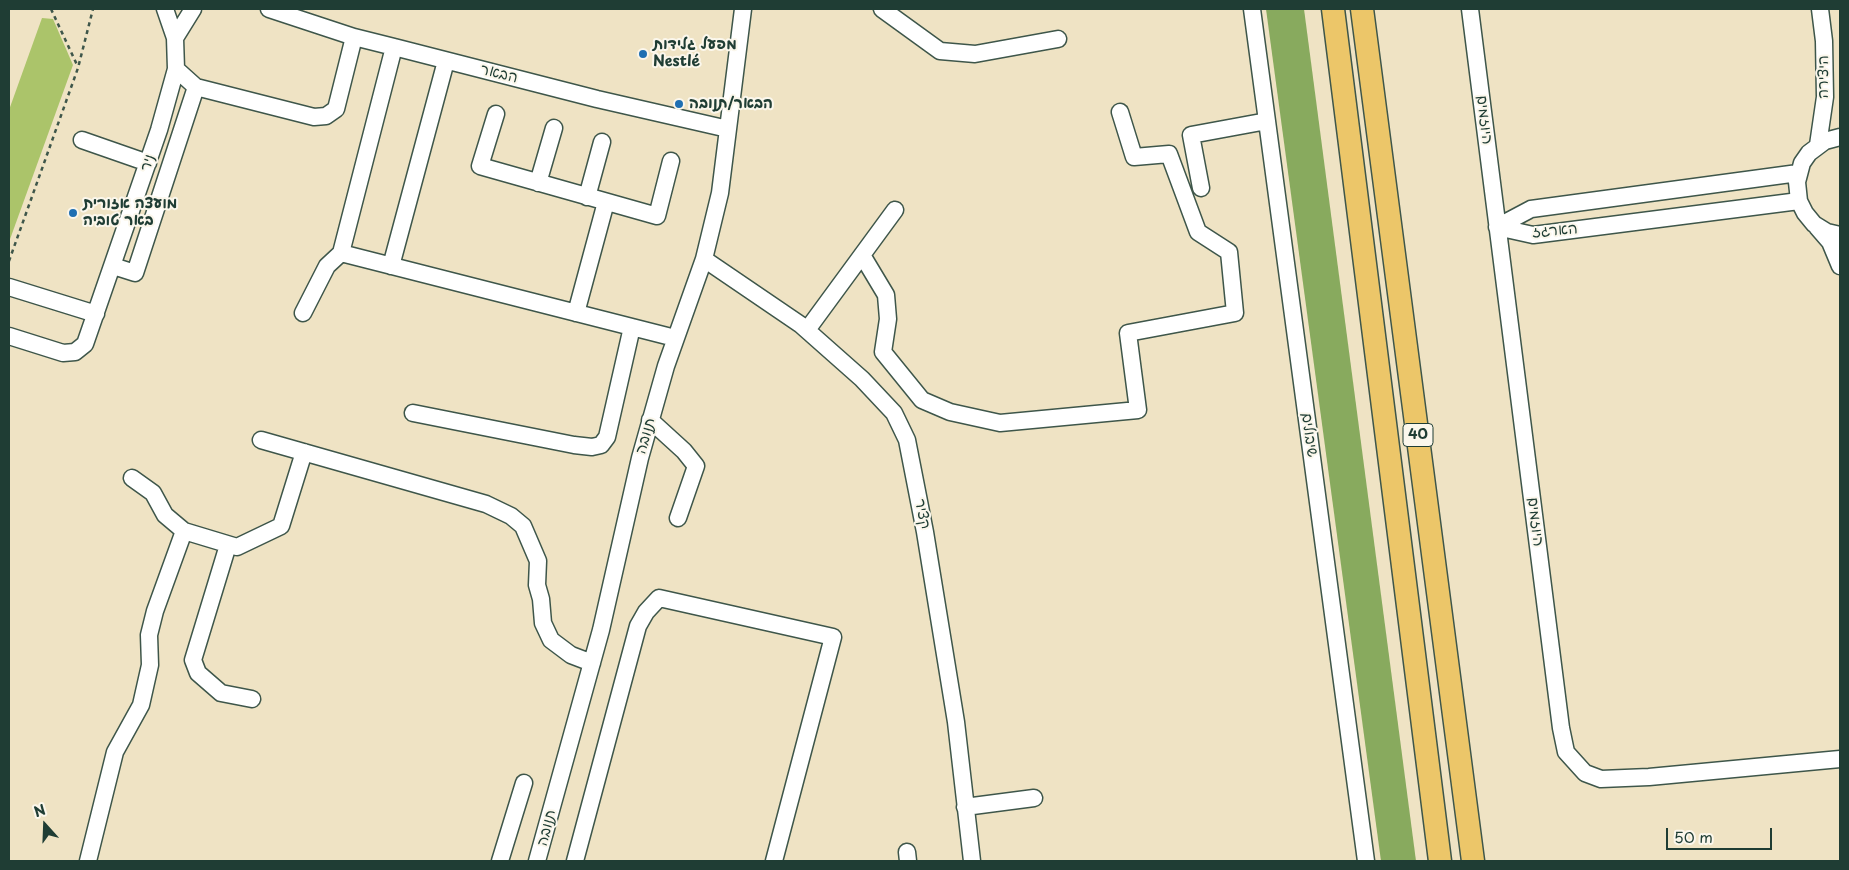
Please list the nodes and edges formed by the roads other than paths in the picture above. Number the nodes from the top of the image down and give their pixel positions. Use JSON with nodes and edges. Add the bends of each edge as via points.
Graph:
{"nodes":[{"id":1,"x":166,"y":9,"type":"edge"},
{"id":2,"x":193,"y":9,"type":"edge"},
{"id":3,"x":743,"y":9,"type":"edge"},
{"id":4,"x":882,"y":9,"type":"edge"},
{"id":5,"x":1252,"y":9,"type":"edge"},
{"id":6,"x":1333,"y":9,"type":"edge"},
{"id":7,"x":1362,"y":9,"type":"edge"},
{"id":8,"x":1470,"y":9,"type":"edge"},
{"id":9,"x":1820,"y":9,"type":"edge"},
{"id":10,"x":272,"y":10,"type":"edge"},
{"id":11,"x":354,"y":37,"type":"junction"},
{"id":12,"x":175,"y":38,"type":"junction"},
{"id":13,"x":1058,"y":39,"type":"dead end"},
{"id":14,"x":394,"y":48,"type":"junction"},
{"id":15,"x":446,"y":61,"type":"junction"},
{"id":16,"x":176,"y":69,"type":"junction"},
{"id":17,"x":196,"y":87,"type":"junction"},
{"id":18,"x":1120,"y":112,"type":"dead end"},
{"id":19,"x":496,"y":114,"type":"dead end"},
{"id":20,"x":1267,"y":122,"type":"junction"},
{"id":21,"x":554,"y":128,"type":"dead end"},
{"id":22,"x":728,"y":129,"type":"junction"},
{"id":23,"x":1840,"y":137,"type":"edge"},
{"id":24,"x":82,"y":140,"type":"dead end"},
{"id":25,"x":602,"y":142,"type":"dead end"},
{"id":26,"x":1818,"y":145,"type":"junction"},
{"id":27,"x":671,"y":161,"type":"dead end"},
{"id":28,"x":148,"y":163,"type":"junction"},
{"id":29,"x":1798,"y":173,"type":"junction"},
{"id":30,"x":142,"y":180,"type":"junction"},
{"id":31,"x":538,"y":183,"type":"junction"},
{"id":32,"x":163,"y":188,"type":"junction"},
{"id":33,"x":1201,"y":188,"type":"dead end"},
{"id":34,"x":587,"y":197,"type":"junction"},
{"id":35,"x":1799,"y":201,"type":"junction"},
{"id":36,"x":606,"y":202,"type":"junction"},
{"id":37,"x":895,"y":210,"type":"dead end"},
{"id":38,"x":1814,"y":224,"type":"junction"},
{"id":39,"x":1498,"y":227,"type":"junction"},
{"id":40,"x":1840,"y":235,"type":"edge"},
{"id":41,"x":341,"y":253,"type":"junction"},
{"id":42,"x":862,"y":255,"type":"junction"},
{"id":43,"x":704,"y":259,"type":"junction"},
{"id":44,"x":113,"y":266,"type":"junction"},
{"id":45,"x":390,"y":266,"type":"junction"},
{"id":46,"x":1840,"y":266,"type":"edge"},
{"id":47,"x":9,"y":287,"type":"edge"},
{"id":48,"x":303,"y":313,"type":"dead end"},
{"id":49,"x":576,"y":313,"type":"junction"},
{"id":50,"x":96,"y":314,"type":"junction"},
{"id":51,"x":632,"y":327,"type":"junction"},
{"id":52,"x":807,"y":330,"type":"junction"},
{"id":53,"x":9,"y":336,"type":"edge"},
{"id":54,"x":675,"y":338,"type":"junction"},
{"id":55,"x":413,"y":413,"type":"dead end"},
{"id":56,"x":650,"y":420,"type":"junction"},
{"id":57,"x":261,"y":440,"type":"dead end"},
{"id":58,"x":304,"y":452,"type":"junction"},
{"id":59,"x":132,"y":478,"type":"dead end"},
{"id":60,"x":678,"y":518,"type":"dead end"},
{"id":61,"x":184,"y":531,"type":"junction"},
{"id":62,"x":228,"y":546,"type":"junction"},
{"id":63,"x":592,"y":662,"type":"junction"},
{"id":64,"x":252,"y":699,"type":"dead end"},
{"id":65,"x":1840,"y":759,"type":"edge"},
{"id":66,"x":524,"y":783,"type":"dead end"},
{"id":67,"x":1034,"y":798,"type":"dead end"},
{"id":68,"x":966,"y":807,"type":"junction"},
{"id":69,"x":88,"y":861,"type":"edge"},
{"id":70,"x":500,"y":861,"type":"edge"},
{"id":71,"x":537,"y":861,"type":"edge"},
{"id":72,"x":575,"y":861,"type":"edge"},
{"id":73,"x":774,"y":861,"type":"edge"},
{"id":74,"x":972,"y":861,"type":"edge"},
{"id":75,"x":1366,"y":861,"type":"edge"},
{"id":76,"x":1440,"y":861,"type":"edge"},
{"id":77,"x":1473,"y":861,"type":"edge"}],
"edges":[{"from":1,"to":12,"type":"street","name":"ניר"},
{"from":2,"to":12,"type":"street"},
{"from":3,"to":22,"type":"street","name":"תנובה"},
{"from":4,"to":13,"type":"street","via":[[940,51],[975,54]]},
{"from":5,"to":20,"type":"street","name":"שיבולים"},
{"from":6,"to":76,"type":"highway","number":"40"},
{"from":7,"to":77,"type":"highway","number":"40"},
{"from":8,"to":39,"type":"street","name":"היוזמים"},
{"from":9,"to":26,"type":"street","name":"היצירה","via":[[1825,97]]},
{"from":10,"to":11,"type":"street","name":"הבאר"},
{"from":11,"to":14,"type":"street","name":"הבאר"},
{"from":11,"to":17,"type":"street","via":[[336,109],[326,116],[314,117]]},
{"from":12,"to":16,"type":"street","name":"ניר"},
{"from":14,"to":15,"type":"street","name":"הבאר"},
{"from":14,"to":41,"type":"street"},
{"from":15,"to":22,"type":"street","name":"הבאר"},
{"from":15,"to":45,"type":"street"},
{"from":16,"to":17,"type":"street"},
{"from":16,"to":28,"type":"street","name":"ניר"},
{"from":17,"to":32,"type":"street"},
{"from":18,"to":42,"type":"street","via":[[1134,157],[1169,154],[1198,232],[1228,252],[1235,313],[1128,333],[1138,410],[1000,423],[950,412],[922,400],[883,352],[888,318],[886,296]]},
{"from":19,"to":31,"type":"street","via":[[480,166]]},
{"from":20,"to":33,"type":"street","via":[[1191,135]]},
{"from":20,"to":75,"type":"street","name":"שיבולים"},
{"from":21,"to":31,"type":"street"},
{"from":22,"to":43,"type":"street","name":"תנובה","via":[[720,193]]},
{"from":23,"to":26,"type":"street"},
{"from":24,"to":28,"type":"street"},
{"from":25,"to":34,"type":"street"},
{"from":26,"to":29,"type":"street","via":[[1809,153]]},
{"from":27,"to":36,"type":"street","via":[[656,216]]},
{"from":28,"to":30,"type":"street","name":"ניר"},
{"from":29,"to":35,"type":"street"},
{"from":29,"to":39,"type":"street","name":"הארגז","via":[[1531,209]]},
{"from":30,"to":32,"type":"street"},
{"from":30,"to":44,"type":"street","name":"ניר"},
{"from":31,"to":34,"type":"street"},
{"from":32,"to":44,"type":"street","via":[[135,273]]},
{"from":34,"to":36,"type":"street"},
{"from":35,"to":38,"type":"street"},
{"from":35,"to":39,"type":"street","name":"הארגז","via":[[1533,235]]},
{"from":36,"to":49,"type":"street"},
{"from":37,"to":42,"type":"street"},
{"from":38,"to":40,"type":"street"},
{"from":38,"to":46,"type":"street","via":[[1830,242]]},
{"from":39,"to":65,"type":"street","name":"היוזמים","via":[[1566,752],[1586,773],[1601,779]]},
{"from":41,"to":45,"type":"street"},
{"from":41,"to":48,"type":"street","via":[[327,266]]},
{"from":42,"to":52,"type":"street"},
{"from":43,"to":52,"type":"street","name":"קציר"},
{"from":43,"to":54,"type":"street","name":"תנובה"},
{"from":44,"to":50,"type":"street","name":"ניר"},
{"from":45,"to":49,"type":"street"},
{"from":47,"to":50,"type":"street"},
{"from":49,"to":51,"type":"street"},
{"from":50,"to":53,"type":"street","name":"ניר","via":[[85,344],[75,352],[63,354]]},
{"from":51,"to":54,"type":"street"},
{"from":51,"to":55,"type":"street","via":[[607,437],[601,445],[574,445]]},
{"from":52,"to":68,"type":"street","name":"קציר","via":[[862,379],[894,413],[907,440],[953,703]]},
{"from":54,"to":56,"type":"street","name":"תנובה"},
{"from":56,"to":60,"type":"street","via":[[696,466]]},
{"from":56,"to":63,"type":"street","name":"תנובה"},
{"from":57,"to":58,"type":"street"},
{"from":58,"to":62,"type":"street","via":[[281,526],[237,547]]},
{"from":58,"to":63,"type":"street","via":[[486,504],[511,516],[523,526],[538,561],[537,585],[543,623],[551,640],[571,655]]},
{"from":59,"to":61,"type":"street","via":[[153,493],[166,515]]},
{"from":61,"to":62,"type":"street"},
{"from":61,"to":69,"type":"street","via":[[148,635],[150,665],[141,705],[116,752]]},
{"from":62,"to":64,"type":"street","via":[[193,660],[198,673],[221,693]]},
{"from":63,"to":71,"type":"street","name":"תנובה"},
{"from":66,"to":70,"type":"street"},
{"from":67,"to":68,"type":"street"},
{"from":68,"to":74,"type":"street","name":"קציר"},
{"from":72,"to":73,"type":"street","via":[[638,626],[659,598],[834,637]]}]}
